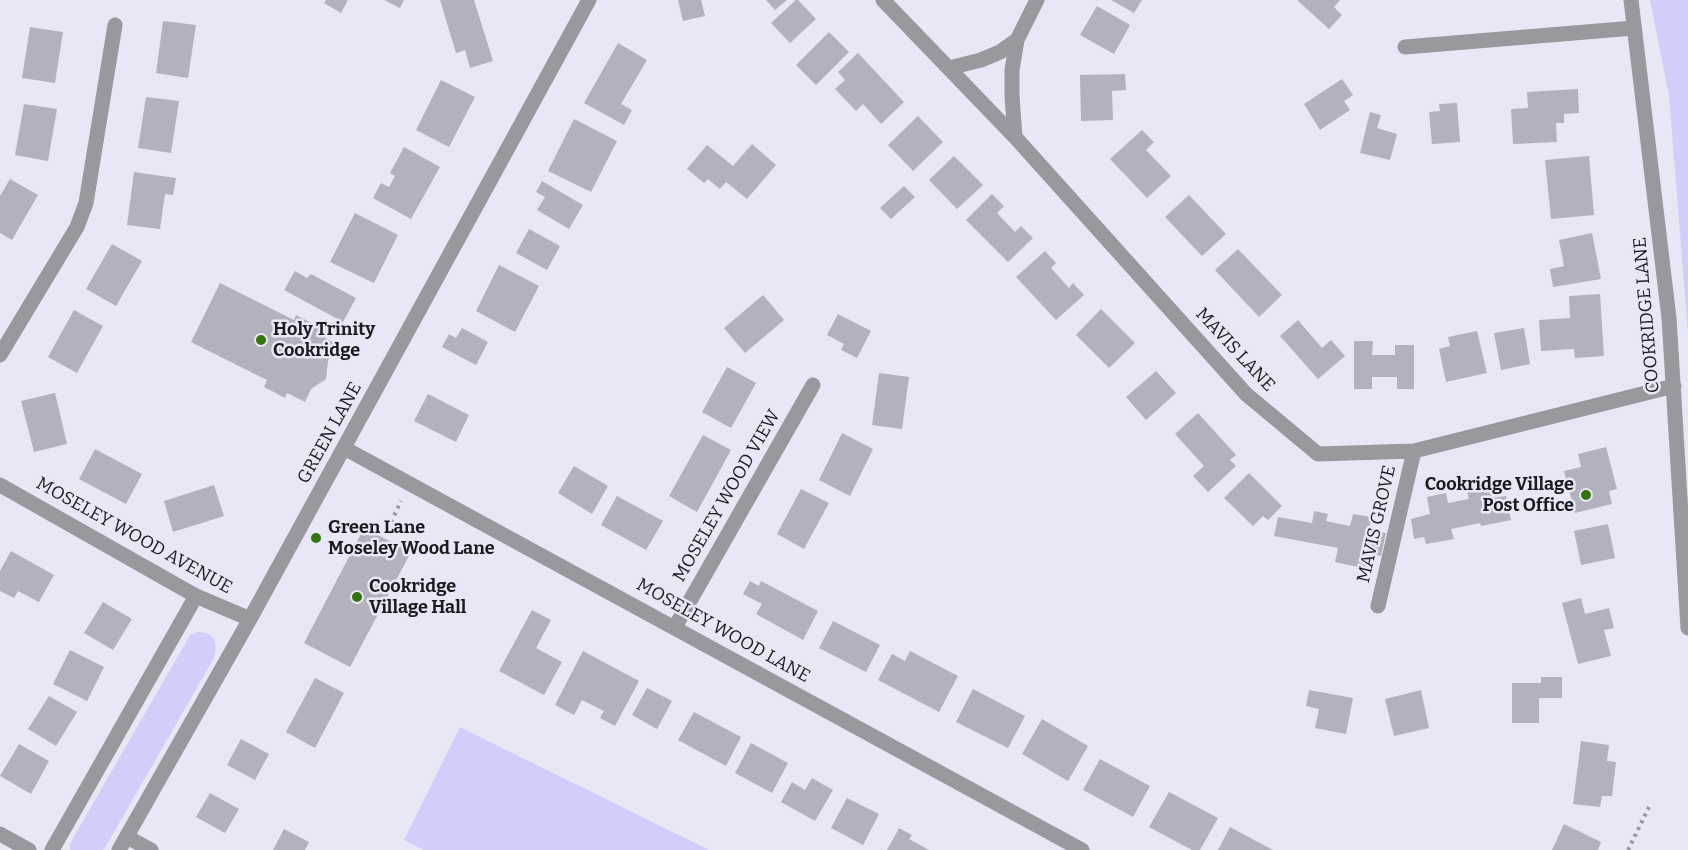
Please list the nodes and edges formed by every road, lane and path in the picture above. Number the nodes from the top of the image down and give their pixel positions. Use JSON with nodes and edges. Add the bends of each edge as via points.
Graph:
{"nodes":[{"id":1,"x":589,"y":0,"type":"edge"},
{"id":2,"x":883,"y":0,"type":"edge"},
{"id":3,"x":1037,"y":0,"type":"edge"},
{"id":4,"x":1631,"y":0,"type":"edge"},
{"id":5,"x":115,"y":25,"type":"dead end"},
{"id":6,"x":1634,"y":28,"type":"junction"},
{"id":7,"x":1017,"y":40,"type":"junction"},
{"id":8,"x":1405,"y":47,"type":"dead end"},
{"id":9,"x":948,"y":68,"type":"junction"},
{"id":10,"x":1015,"y":137,"type":"junction"},
{"id":11,"x":0,"y":355,"type":"edge"},
{"id":12,"x":813,"y":385,"type":"dead end"},
{"id":13,"x":1674,"y":386,"type":"junction"},
{"id":14,"x":344,"y":448,"type":"junction"},
{"id":15,"x":1414,"y":451,"type":"junction"},
{"id":16,"x":0,"y":485,"type":"edge"},
{"id":17,"x":196,"y":596,"type":"junction"},
{"id":18,"x":1378,"y":606,"type":"dead end"},
{"id":19,"x":250,"y":619,"type":"junction"},
{"id":20,"x":675,"y":627,"type":"junction"},
{"id":21,"x":1688,"y":628,"type":"edge"},
{"id":22,"x":1649,"y":807,"type":"dead end"},
{"id":23,"x":0,"y":834,"type":"edge"},
{"id":24,"x":123,"y":843,"type":"edge"},
{"id":25,"x":28,"y":850,"type":"edge"},
{"id":26,"x":51,"y":850,"type":"edge"},
{"id":27,"x":152,"y":850,"type":"edge"},
{"id":28,"x":1082,"y":850,"type":"edge"},
{"id":29,"x":1628,"y":850,"type":"edge"}],
"edges":[{"from":1,"to":14,"type":"street","name":"GREEN LANE"},
{"from":2,"to":9,"type":"street","name":"MAVIS LANE"},
{"from":3,"to":7,"type":"street"},
{"from":4,"to":6,"type":"street","name":"COOKRIDGE LANE"},
{"from":5,"to":11,"type":"street","via":[[86,203],[77,227]]},
{"from":6,"to":8,"type":"street"},
{"from":6,"to":13,"type":"street","name":"COOKRIDGE LANE"},
{"from":7,"to":9,"type":"street","via":[[981,60]]},
{"from":7,"to":10,"type":"street","via":[[1012,87]]},
{"from":9,"to":10,"type":"street","name":"MAVIS LANE"},
{"from":10,"to":15,"type":"street","name":"MAVIS LANE","via":[[1246,394],[1318,454]]},
{"from":12,"to":20,"type":"street","name":"MOSELEY WOOD VIEW"},
{"from":13,"to":15,"type":"street","name":"MAVIS LANE"},
{"from":13,"to":21,"type":"street","name":"COOKRIDGE LANE"},
{"from":14,"to":19,"type":"street","name":"GREEN LANE"},
{"from":14,"to":20,"type":"street","name":"MOSELEY WOOD LANE"},
{"from":15,"to":18,"type":"street","name":"MAVIS GROVE"},
{"from":16,"to":17,"type":"street","name":"MOSELEY WOOD AVENUE"},
{"from":17,"to":19,"type":"street","name":"MOSELEY WOOD AVENUE"},
{"from":17,"to":26,"type":"street"},
{"from":19,"to":24,"type":"street","name":"GREEN LANE"},
{"from":20,"to":28,"type":"street","name":"MOSELEY WOOD LANE"},
{"from":22,"to":29,"type":"path"},
{"from":23,"to":25,"type":"street"},
{"from":24,"to":27,"type":"street"}]}
